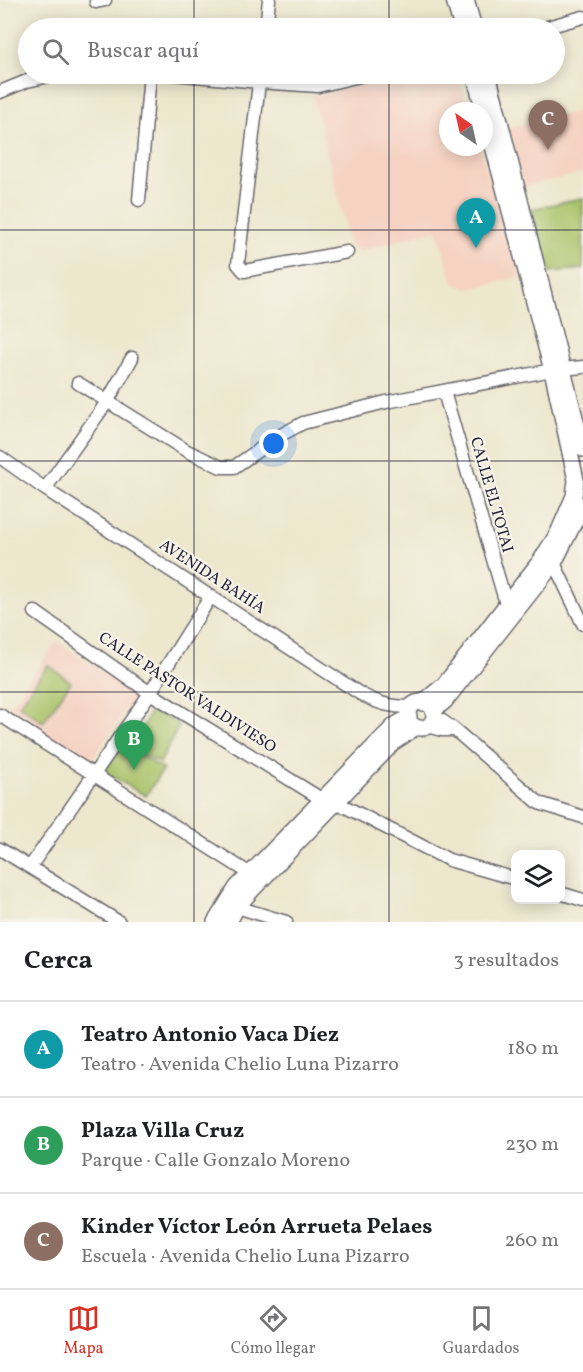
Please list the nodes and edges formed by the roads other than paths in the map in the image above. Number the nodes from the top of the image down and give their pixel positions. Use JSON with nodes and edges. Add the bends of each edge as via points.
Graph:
{"nodes":[{"id":1,"x":269,"y":0,"type":"edge"},
{"id":2,"x":454,"y":0,"type":"edge"},
{"id":3,"x":466,"y":0,"type":"edge"},
{"id":4,"x":583,"y":17,"type":"edge"},
{"id":5,"x":267,"y":18,"type":"edge"},
{"id":6,"x":459,"y":18,"type":"edge"},
{"id":7,"x":471,"y":18,"type":"edge"},
{"id":8,"x":565,"y":22,"type":"edge"},
{"id":9,"x":20,"y":84,"type":"edge"},
{"id":10,"x":149,"y":84,"type":"edge"},
{"id":11,"x":258,"y":84,"type":"edge"},
{"id":12,"x":303,"y":84,"type":"edge"},
{"id":13,"x":326,"y":84,"type":"edge"},
{"id":14,"x":477,"y":84,"type":"edge"},
{"id":15,"x":490,"y":84,"type":"edge"},
{"id":16,"x":0,"y":92,"type":"edge"},
{"id":17,"x":481,"y":102,"type":"edge"},
{"id":18,"x":493,"y":144,"type":"edge"},
{"id":19,"x":139,"y":200,"type":"dead end"},
{"id":20,"x":347,"y":252,"type":"dead end"},
{"id":21,"x":132,"y":358,"type":"dead end"},
{"id":22,"x":583,"y":367,"type":"edge"},
{"id":23,"x":557,"y":370,"type":"junction"},
{"id":24,"x":78,"y":383,"type":"dead end"},
{"id":25,"x":444,"y":392,"type":"junction"},
{"id":26,"x":107,"y":402,"type":"junction"},
{"id":27,"x":579,"y":455,"type":"edge"},
{"id":28,"x":0,"y":457,"type":"edge"},
{"id":29,"x":45,"y":489,"type":"junction"},
{"id":30,"x":583,"y":505,"type":"edge"},
{"id":31,"x":554,"y":563,"type":"junction"},
{"id":32,"x":211,"y":596,"type":"junction"},
{"id":33,"x":507,"y":607,"type":"junction"},
{"id":34,"x":34,"y":612,"type":"dead end"},
{"id":35,"x":583,"y":624,"type":"edge"},
{"id":36,"x":150,"y":693,"type":"junction"},
{"id":37,"x":0,"y":715,"type":"edge"},
{"id":38,"x":422,"y":715,"type":"junction"},
{"id":39,"x":94,"y":774,"type":"junction"},
{"id":40,"x":330,"y":801,"type":"junction"},
{"id":41,"x":583,"y":817,"type":"edge"},
{"id":42,"x":0,"y":849,"type":"edge"},
{"id":43,"x":30,"y":867,"type":"junction"},
{"id":44,"x":249,"y":873,"type":"junction"},
{"id":45,"x":511,"y":878,"type":"edge"},
{"id":46,"x":565,"y":894,"type":"edge"},
{"id":47,"x":583,"y":900,"type":"edge"},
{"id":48,"x":237,"y":907,"type":"junction"},
{"id":49,"x":119,"y":922,"type":"edge"},
{"id":50,"x":215,"y":922,"type":"edge"},
{"id":51,"x":229,"y":922,"type":"edge"},
{"id":52,"x":286,"y":922,"type":"edge"}],
"edges":[{"from":1,"to":5,"type":"street"},
{"from":2,"to":6,"type":"main road"},
{"from":3,"to":7,"type":"main road"},
{"from":4,"to":8,"type":"street"},
{"from":9,"to":16,"type":"street"},
{"from":10,"to":19,"type":"street"},
{"from":11,"to":20,"type":"street","via":[[238,264],[244,271]]},
{"from":12,"to":13,"type":"street"},
{"from":14,"to":17,"type":"main road"},
{"from":15,"to":23,"type":"main road"},
{"from":18,"to":23,"type":"main road"},
{"from":21,"to":26,"type":"street"},
{"from":22,"to":23,"type":"street"},
{"from":23,"to":25,"type":"street"},
{"from":23,"to":27,"type":"main road"},
{"from":24,"to":26,"type":"street"},
{"from":25,"to":26,"type":"street","via":[[303,423],[234,467],[220,467],[187,451]]},
{"from":25,"to":33,"type":"street","name":"CALLE EL TOTAI"},
{"from":26,"to":29,"type":"street"},
{"from":27,"to":33,"type":"main road","via":[[574,496],[558,532]]},
{"from":28,"to":29,"type":"street","name":"AVENIDA BAHÍA"},
{"from":29,"to":32,"type":"street","name":"AVENIDA BAHÍA"},
{"from":30,"to":31,"type":"main road"},
{"from":31,"to":35,"type":"street"},
{"from":31,"to":38,"type":"main road","via":[[446,701]]},
{"from":32,"to":36,"type":"street"},
{"from":32,"to":38,"type":"street","name":"AVENIDA BAHÍA","via":[[375,702]]},
{"from":33,"to":38,"type":"main road"},
{"from":34,"to":36,"type":"street","name":"CALLE PASTOR VALDIVIESO"},
{"from":36,"to":39,"type":"street"},
{"from":36,"to":40,"type":"street","name":"CALLE PASTOR VALDIVIESO"},
{"from":37,"to":39,"type":"street"},
{"from":38,"to":40,"type":"main road"},
{"from":38,"to":41,"type":"street","name":"AVENIDA BAHÍA","via":[[442,730],[455,730],[539,803]]},
{"from":39,"to":43,"type":"street"},
{"from":39,"to":44,"type":"street"},
{"from":40,"to":44,"type":"main road"},
{"from":40,"to":45,"type":"street","name":"CALLE PASTOR VALDIVIESO","via":[[449,860]]},
{"from":40,"to":48,"type":"main road"},
{"from":42,"to":43,"type":"street"},
{"from":43,"to":49,"type":"street"},
{"from":44,"to":50,"type":"main road"},
{"from":46,"to":47,"type":"street"},
{"from":48,"to":51,"type":"main road"},
{"from":48,"to":52,"type":"street"}]}
